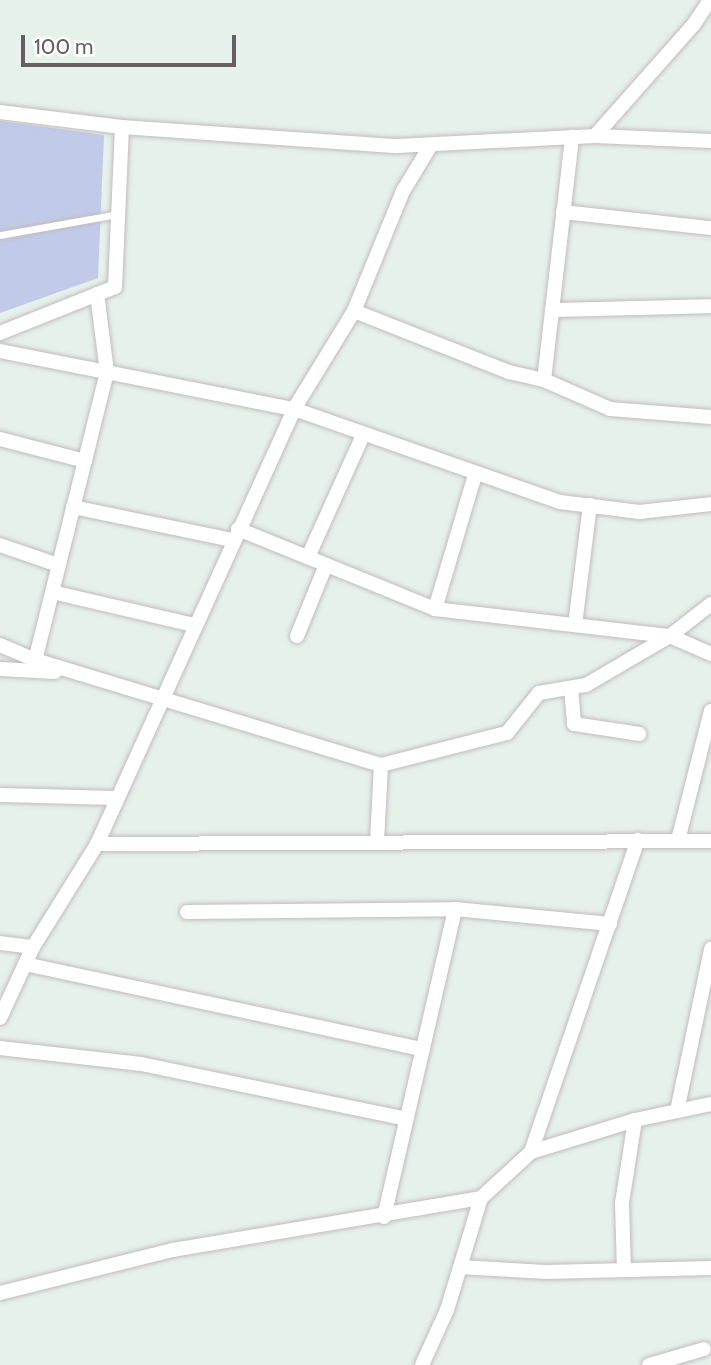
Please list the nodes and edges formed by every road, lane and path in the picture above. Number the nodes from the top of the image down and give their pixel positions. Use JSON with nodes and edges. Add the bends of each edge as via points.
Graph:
{"nodes":[{"id":1,"x":710,"y":0,"type":"edge"},
{"id":2,"x":0,"y":112,"type":"edge"},
{"id":3,"x":122,"y":127,"type":"junction"},
{"id":4,"x":595,"y":136,"type":"junction"},
{"id":5,"x":572,"y":137,"type":"junction"},
{"id":6,"x":711,"y":141,"type":"edge"},
{"id":7,"x":432,"y":145,"type":"junction"},
{"id":8,"x":563,"y":212,"type":"junction"},
{"id":9,"x":118,"y":214,"type":"junction"},
{"id":10,"x":711,"y":228,"type":"edge"},
{"id":11,"x":0,"y":235,"type":"edge"},
{"id":12,"x":97,"y":294,"type":"junction"},
{"id":13,"x":711,"y":306,"type":"edge"},
{"id":14,"x":552,"y":310,"type":"junction"},
{"id":15,"x":354,"y":311,"type":"junction"},
{"id":16,"x":0,"y":333,"type":"edge"},
{"id":17,"x":0,"y":351,"type":"edge"},
{"id":18,"x":107,"y":372,"type":"junction"},
{"id":19,"x":544,"y":380,"type":"junction"},
{"id":20,"x":294,"y":409,"type":"junction"},
{"id":21,"x":711,"y":417,"type":"edge"},
{"id":22,"x":363,"y":435,"type":"junction"},
{"id":23,"x":0,"y":439,"type":"edge"},
{"id":24,"x":85,"y":461,"type":"junction"},
{"id":25,"x":475,"y":475,"type":"junction"},
{"id":26,"x":711,"y":504,"type":"edge"},
{"id":27,"x":590,"y":505,"type":"junction"},
{"id":28,"x":73,"y":507,"type":"junction"},
{"id":29,"x":236,"y":534,"type":"junction"},
{"id":30,"x":0,"y":545,"type":"edge"},
{"id":31,"x":308,"y":558,"type":"junction"},
{"id":32,"x":58,"y":565,"type":"junction"},
{"id":33,"x":326,"y":565,"type":"junction"},
{"id":34,"x":52,"y":592,"type":"junction"},
{"id":35,"x":711,"y":604,"type":"edge"},
{"id":36,"x":435,"y":609,"type":"junction"},
{"id":37,"x":194,"y":625,"type":"junction"},
{"id":38,"x":575,"y":625,"type":"junction"},
{"id":39,"x":298,"y":636,"type":"dead end"},
{"id":40,"x":670,"y":636,"type":"junction"},
{"id":41,"x":0,"y":645,"type":"edge"},
{"id":42,"x":711,"y":654,"type":"edge"},
{"id":43,"x":34,"y":660,"type":"junction"},
{"id":44,"x":0,"y":669,"type":"edge"},
{"id":45,"x":65,"y":673,"type":"junction"},
{"id":46,"x":571,"y":688,"type":"junction"},
{"id":47,"x":160,"y":699,"type":"junction"},
{"id":48,"x":711,"y":711,"type":"edge"},
{"id":49,"x":639,"y":734,"type":"dead end"},
{"id":50,"x":381,"y":765,"type":"junction"},
{"id":51,"x":0,"y":795,"type":"edge"},
{"id":52,"x":117,"y":798,"type":"junction"},
{"id":53,"x":678,"y":840,"type":"junction"},
{"id":54,"x":638,"y":841,"type":"junction"},
{"id":55,"x":711,"y":841,"type":"edge"},
{"id":56,"x":377,"y":842,"type":"junction"},
{"id":57,"x":97,"y":844,"type":"junction"},
{"id":58,"x":455,"y":909,"type":"junction"},
{"id":59,"x":187,"y":912,"type":"dead end"},
{"id":60,"x":610,"y":924,"type":"junction"},
{"id":61,"x":0,"y":943,"type":"edge"},
{"id":62,"x":33,"y":947,"type":"junction"},
{"id":63,"x":711,"y":953,"type":"edge"},
{"id":64,"x":25,"y":964,"type":"junction"},
{"id":65,"x":0,"y":1017,"type":"edge"},
{"id":66,"x":0,"y":1048,"type":"edge"},
{"id":67,"x":422,"y":1049,"type":"junction"},
{"id":68,"x":711,"y":1104,"type":"edge"},
{"id":69,"x":677,"y":1111,"type":"junction"},
{"id":70,"x":406,"y":1119,"type":"junction"},
{"id":71,"x":635,"y":1120,"type":"junction"},
{"id":72,"x":531,"y":1152,"type":"junction"},
{"id":73,"x":481,"y":1198,"type":"junction"},
{"id":74,"x":384,"y":1217,"type":"junction"},
{"id":75,"x":460,"y":1267,"type":"junction"},
{"id":76,"x":711,"y":1268,"type":"edge"},
{"id":77,"x":624,"y":1270,"type":"junction"},
{"id":78,"x":0,"y":1293,"type":"edge"},
{"id":79,"x":704,"y":1349,"type":"dead end"},
{"id":80,"x":422,"y":1365,"type":"edge"},
{"id":81,"x":649,"y":1365,"type":"edge"}],
"edges":[{"from":1,"to":4,"type":"street"},
{"from":2,"to":3,"type":"street"},
{"from":3,"to":7,"type":"street"},
{"from":3,"to":9,"type":"street"},
{"from":4,"to":5,"type":"street"},
{"from":4,"to":6,"type":"street"},
{"from":5,"to":7,"type":"street"},
{"from":5,"to":8,"type":"street"},
{"from":7,"to":15,"type":"street","via":[[403,191]]},
{"from":8,"to":10,"type":"street"},
{"from":8,"to":14,"type":"street"},
{"from":9,"to":11,"type":"lane"},
{"from":9,"to":12,"type":"street","via":[[115,287]]},
{"from":12,"to":16,"type":"street"},
{"from":12,"to":18,"type":"street"},
{"from":13,"to":14,"type":"street"},
{"from":14,"to":19,"type":"street"},
{"from":15,"to":19,"type":"street","via":[[509,372]]},
{"from":15,"to":20,"type":"street"},
{"from":17,"to":18,"type":"street"},
{"from":18,"to":20,"type":"street"},
{"from":18,"to":24,"type":"street"},
{"from":19,"to":21,"type":"street","via":[[610,409]]},
{"from":20,"to":22,"type":"street"},
{"from":20,"to":29,"type":"street"},
{"from":22,"to":25,"type":"street"},
{"from":22,"to":31,"type":"street"},
{"from":23,"to":24,"type":"street"},
{"from":24,"to":28,"type":"street"},
{"from":25,"to":27,"type":"street","via":[[560,502]]},
{"from":25,"to":36,"type":"street"},
{"from":26,"to":27,"type":"street","via":[[639,512]]},
{"from":27,"to":38,"type":"street"},
{"from":28,"to":29,"type":"street"},
{"from":28,"to":32,"type":"street"},
{"from":29,"to":31,"type":"street"},
{"from":29,"to":37,"type":"street"},
{"from":30,"to":32,"type":"street"},
{"from":31,"to":33,"type":"street"},
{"from":32,"to":34,"type":"street"},
{"from":33,"to":36,"type":"street"},
{"from":33,"to":39,"type":"street"},
{"from":34,"to":37,"type":"street"},
{"from":34,"to":43,"type":"street"},
{"from":35,"to":40,"type":"street"},
{"from":36,"to":38,"type":"street"},
{"from":37,"to":47,"type":"street"},
{"from":38,"to":40,"type":"street"},
{"from":40,"to":42,"type":"street"},
{"from":40,"to":46,"type":"street","via":[[586,685]]},
{"from":41,"to":43,"type":"street"},
{"from":43,"to":45,"type":"street"},
{"from":44,"to":45,"type":"street"},
{"from":45,"to":47,"type":"street"},
{"from":46,"to":49,"type":"street","via":[[574,724]]},
{"from":46,"to":50,"type":"street","via":[[539,693],[507,733]]},
{"from":47,"to":50,"type":"street"},
{"from":47,"to":52,"type":"street"},
{"from":48,"to":53,"type":"street"},
{"from":50,"to":56,"type":"street"},
{"from":51,"to":52,"type":"street"},
{"from":52,"to":57,"type":"street"},
{"from":53,"to":54,"type":"street"},
{"from":53,"to":55,"type":"street"},
{"from":54,"to":56,"type":"street"},
{"from":54,"to":60,"type":"street"},
{"from":56,"to":57,"type":"street"},
{"from":57,"to":62,"type":"street"},
{"from":58,"to":59,"type":"street"},
{"from":58,"to":60,"type":"street"},
{"from":58,"to":67,"type":"street"},
{"from":60,"to":72,"type":"street"},
{"from":61,"to":62,"type":"street"},
{"from":62,"to":64,"type":"street"},
{"from":63,"to":69,"type":"street"},
{"from":64,"to":65,"type":"street"},
{"from":64,"to":67,"type":"street"},
{"from":66,"to":70,"type":"street","via":[[141,1064]]},
{"from":67,"to":70,"type":"street"},
{"from":68,"to":69,"type":"street"},
{"from":69,"to":71,"type":"street"},
{"from":70,"to":74,"type":"street"},
{"from":71,"to":72,"type":"street"},
{"from":71,"to":77,"type":"street","via":[[622,1203]]},
{"from":72,"to":73,"type":"street"},
{"from":73,"to":74,"type":"street"},
{"from":73,"to":75,"type":"street"},
{"from":74,"to":78,"type":"street","via":[[173,1250]]},
{"from":75,"to":77,"type":"street"},
{"from":75,"to":80,"type":"street"},
{"from":76,"to":77,"type":"street"},
{"from":79,"to":81,"type":"street"}]}
